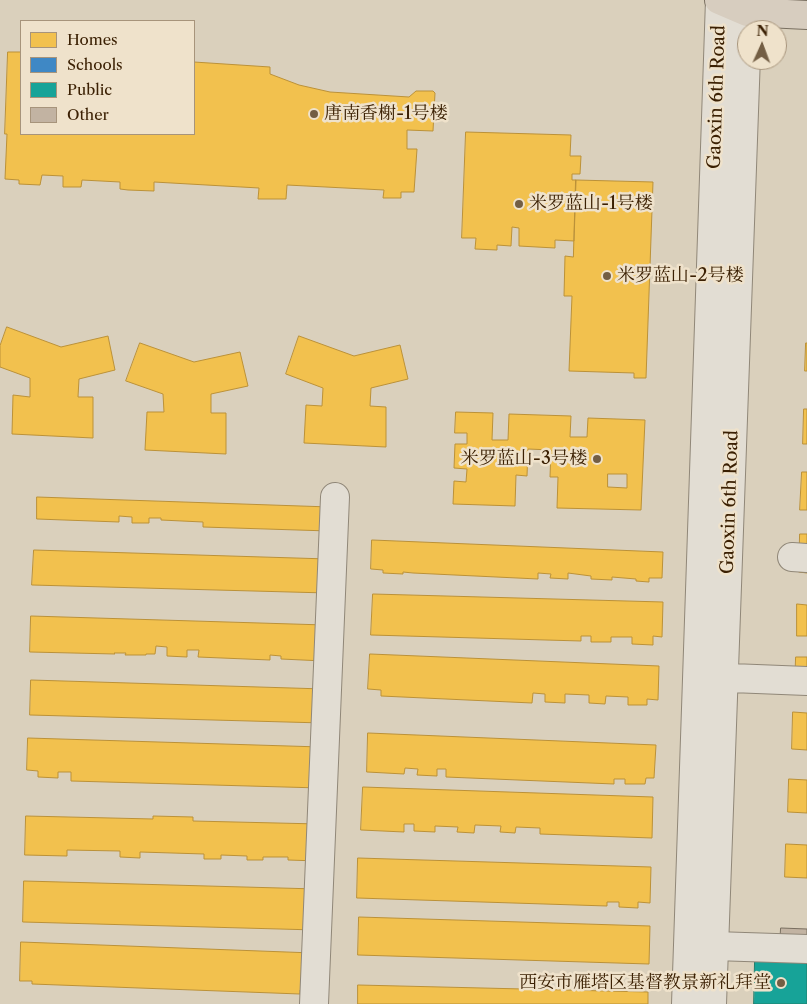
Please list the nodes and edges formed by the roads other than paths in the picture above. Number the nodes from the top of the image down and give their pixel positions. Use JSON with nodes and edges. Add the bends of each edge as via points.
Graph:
{"nodes":[{"id":1,"x":720,"y":0,"type":"edge"},
{"id":2,"x":748,"y":6,"type":"edge"},
{"id":3,"x":807,"y":15,"type":"edge"},
{"id":4,"x":335,"y":497,"type":"dead end"},
{"id":5,"x":710,"y":678,"type":"junction"},
{"id":6,"x":807,"y":682,"type":"edge"},
{"id":7,"x":714,"y":946,"type":"junction"},
{"id":8,"x":807,"y":949,"type":"edge"},
{"id":9,"x":314,"y":1004,"type":"edge"},
{"id":10,"x":686,"y":1004,"type":"edge"},
{"id":11,"x":712,"y":1004,"type":"edge"}],
"edges":[{"from":1,"to":2,"type":"main road"},
{"from":1,"to":5,"type":"street","name":"Gaoxin 6th Road"},
{"from":2,"to":3,"type":"main road"},
{"from":2,"to":5,"type":"street","name":"Gaoxin 6th Road"},
{"from":4,"to":9,"type":"street"},
{"from":5,"to":6,"type":"street"},
{"from":5,"to":7,"type":"street","name":"Gaoxin 6th Road"},
{"from":5,"to":10,"type":"street","name":"Gaoxin 6th Road"},
{"from":7,"to":8,"type":"street"},
{"from":7,"to":11,"type":"street","name":"Gaoxin 6th Road"}]}
